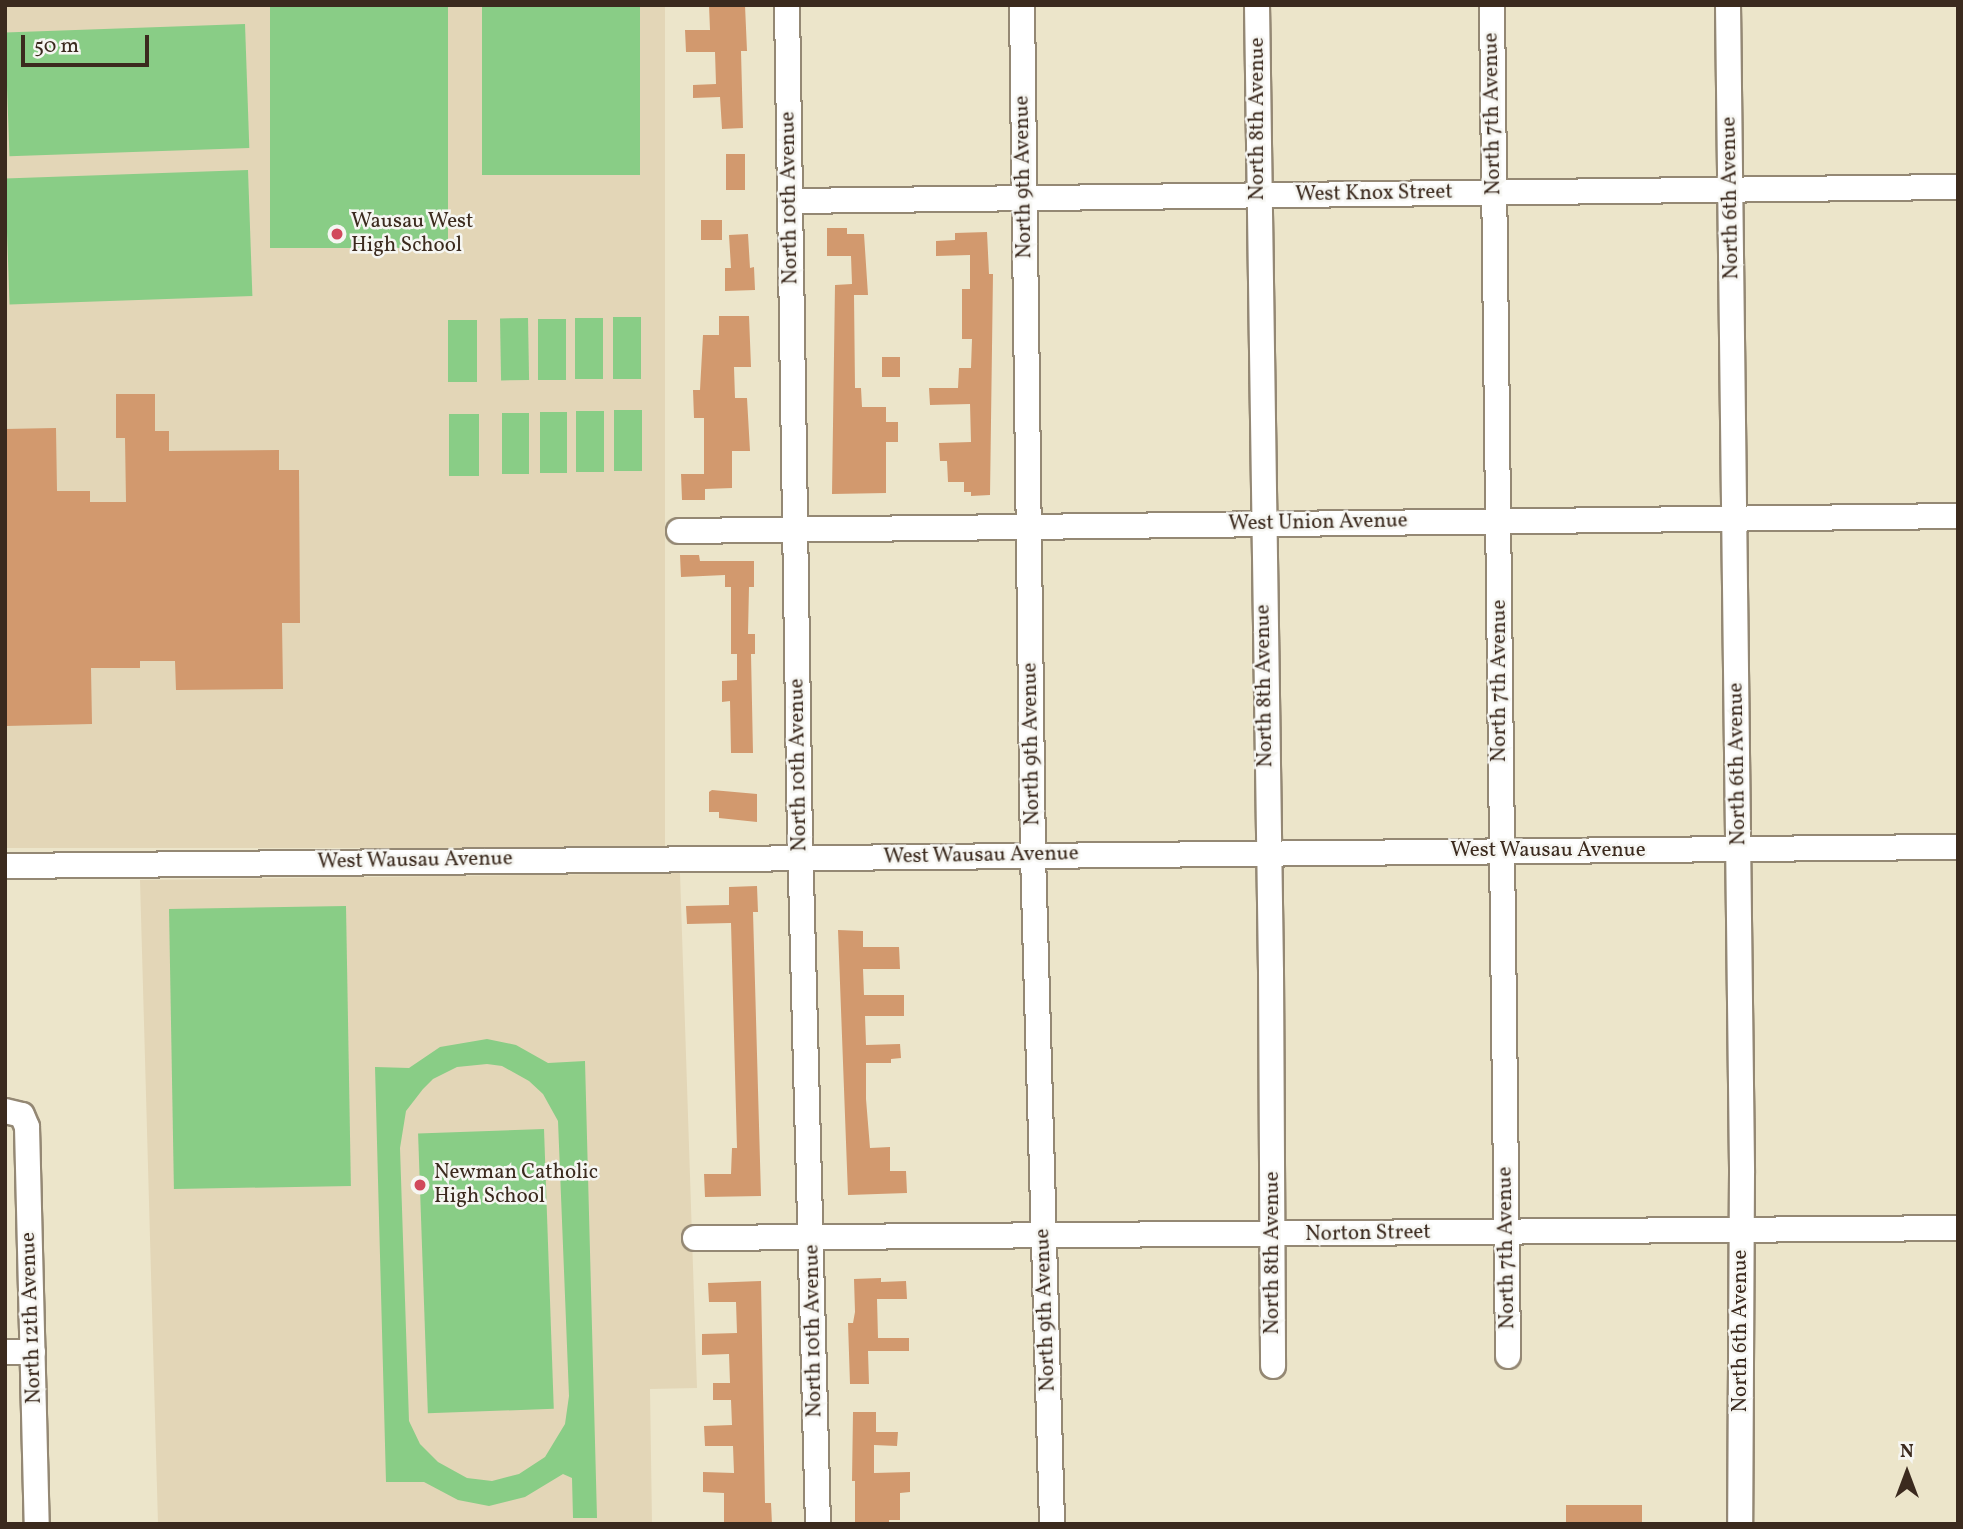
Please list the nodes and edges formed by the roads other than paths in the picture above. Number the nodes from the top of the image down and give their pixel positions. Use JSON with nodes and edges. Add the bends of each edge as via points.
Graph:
{"nodes":[{"id":1,"x":788,"y":5,"type":"edge"},
{"id":2,"x":1022,"y":5,"type":"edge"},
{"id":3,"x":1257,"y":5,"type":"edge"},
{"id":4,"x":1492,"y":5,"type":"edge"},
{"id":5,"x":1728,"y":5,"type":"edge"},
{"id":6,"x":1958,"y":187,"type":"edge"},
{"id":7,"x":1730,"y":190,"type":"junction"},
{"id":8,"x":1494,"y":193,"type":"junction"},
{"id":9,"x":1258,"y":196,"type":"junction"},
{"id":10,"x":1024,"y":198,"type":"junction"},
{"id":11,"x":790,"y":201,"type":"junction"},
{"id":12,"x":1958,"y":516,"type":"edge"},
{"id":13,"x":1734,"y":519,"type":"junction"},
{"id":14,"x":1499,"y":521,"type":"junction"},
{"id":15,"x":1263,"y":524,"type":"junction"},
{"id":16,"x":1029,"y":527,"type":"junction"},
{"id":17,"x":797,"y":529,"type":"junction"},
{"id":18,"x":679,"y":531,"type":"dead end"},
{"id":19,"x":1958,"y":847,"type":"edge"},
{"id":20,"x":1739,"y":849,"type":"junction"},
{"id":21,"x":1501,"y":851,"type":"junction"},
{"id":22,"x":1269,"y":853,"type":"junction"},
{"id":23,"x":1033,"y":855,"type":"junction"},
{"id":24,"x":800,"y":857,"type":"junction"},
{"id":25,"x":5,"y":866,"type":"edge"},
{"id":26,"x":13,"y":1113,"type":"edge"},
{"id":27,"x":1742,"y":1228,"type":"junction"},
{"id":28,"x":1958,"y":1228,"type":"edge"},
{"id":29,"x":1507,"y":1230,"type":"junction"},
{"id":30,"x":1273,"y":1235,"type":"junction"},
{"id":31,"x":695,"y":1238,"type":"dead end"},
{"id":32,"x":1045,"y":1238,"type":"junction"},
{"id":33,"x":812,"y":1239,"type":"junction"},
{"id":34,"x":5,"y":1352,"type":"edge"},
{"id":35,"x":33,"y":1352,"type":"junction"},
{"id":36,"x":1508,"y":1356,"type":"dead end"},
{"id":37,"x":1273,"y":1366,"type":"dead end"},
{"id":38,"x":37,"y":1524,"type":"edge"},
{"id":39,"x":818,"y":1524,"type":"edge"},
{"id":40,"x":1052,"y":1524,"type":"edge"},
{"id":41,"x":1740,"y":1524,"type":"edge"}],
"edges":[{"from":1,"to":11,"type":"street","name":"North 10th Avenue"},
{"from":2,"to":10,"type":"street","name":"North 9th Avenue"},
{"from":3,"to":9,"type":"street","name":"North 8th Avenue"},
{"from":4,"to":8,"type":"street","name":"North 7th Avenue"},
{"from":5,"to":7,"type":"street","name":"North 6th Avenue"},
{"from":6,"to":7,"type":"street","name":"West Knox Street"},
{"from":7,"to":8,"type":"street","name":"West Knox Street"},
{"from":7,"to":13,"type":"street","name":"North 6th Avenue"},
{"from":8,"to":9,"type":"street","name":"West Knox Street"},
{"from":8,"to":14,"type":"street","name":"North 7th Avenue"},
{"from":9,"to":10,"type":"street","name":"West Knox Street"},
{"from":9,"to":15,"type":"street","name":"North 8th Avenue"},
{"from":10,"to":11,"type":"street","name":"West Knox Street"},
{"from":10,"to":16,"type":"street","name":"North 9th Avenue"},
{"from":11,"to":17,"type":"street","name":"North 10th Avenue"},
{"from":12,"to":13,"type":"street","name":"West Union Avenue"},
{"from":13,"to":14,"type":"street","name":"West Union Avenue"},
{"from":13,"to":20,"type":"street","name":"North 6th Avenue"},
{"from":14,"to":15,"type":"street","name":"West Union Avenue"},
{"from":14,"to":21,"type":"street","name":"North 7th Avenue"},
{"from":15,"to":16,"type":"street","name":"West Union Avenue"},
{"from":15,"to":22,"type":"street","name":"North 8th Avenue"},
{"from":16,"to":17,"type":"street","name":"West Union Avenue"},
{"from":16,"to":23,"type":"street","name":"North 9th Avenue"},
{"from":17,"to":18,"type":"street","name":"West Union Avenue"},
{"from":17,"to":24,"type":"street","name":"North 10th Avenue"},
{"from":19,"to":20,"type":"street","name":"West Wausau Avenue"},
{"from":20,"to":21,"type":"street","name":"West Wausau Avenue"},
{"from":20,"to":27,"type":"street","name":"North 6th Avenue"},
{"from":21,"to":22,"type":"street","name":"West Wausau Avenue"},
{"from":21,"to":29,"type":"street","name":"North 7th Avenue"},
{"from":22,"to":23,"type":"street","name":"West Wausau Avenue"},
{"from":22,"to":30,"type":"street","name":"North 8th Avenue"},
{"from":23,"to":24,"type":"street","name":"West Wausau Avenue"},
{"from":23,"to":32,"type":"street","name":"North 9th Avenue"},
{"from":24,"to":25,"type":"street","name":"West Wausau Avenue"},
{"from":24,"to":33,"type":"street","name":"North 10th Avenue"},
{"from":26,"to":35,"type":"street","name":"North 12th Avenue","via":[[27,1127]]},
{"from":27,"to":28,"type":"street","name":"Norton Street"},
{"from":27,"to":29,"type":"street","name":"Norton Street"},
{"from":27,"to":41,"type":"street","name":"North 6th Avenue"},
{"from":29,"to":30,"type":"street","name":"Norton Street"},
{"from":29,"to":36,"type":"street","name":"North 7th Avenue"},
{"from":30,"to":32,"type":"street","name":"Norton Street"},
{"from":30,"to":37,"type":"street","name":"North 8th Avenue"},
{"from":31,"to":33,"type":"street","name":"Norton Street"},
{"from":32,"to":33,"type":"street","name":"Norton Street"},
{"from":32,"to":40,"type":"street","name":"North 9th Avenue"},
{"from":33,"to":39,"type":"street","name":"North 10th Avenue"},
{"from":34,"to":35,"type":"street"},
{"from":35,"to":38,"type":"street","name":"North 12th Avenue"}]}
